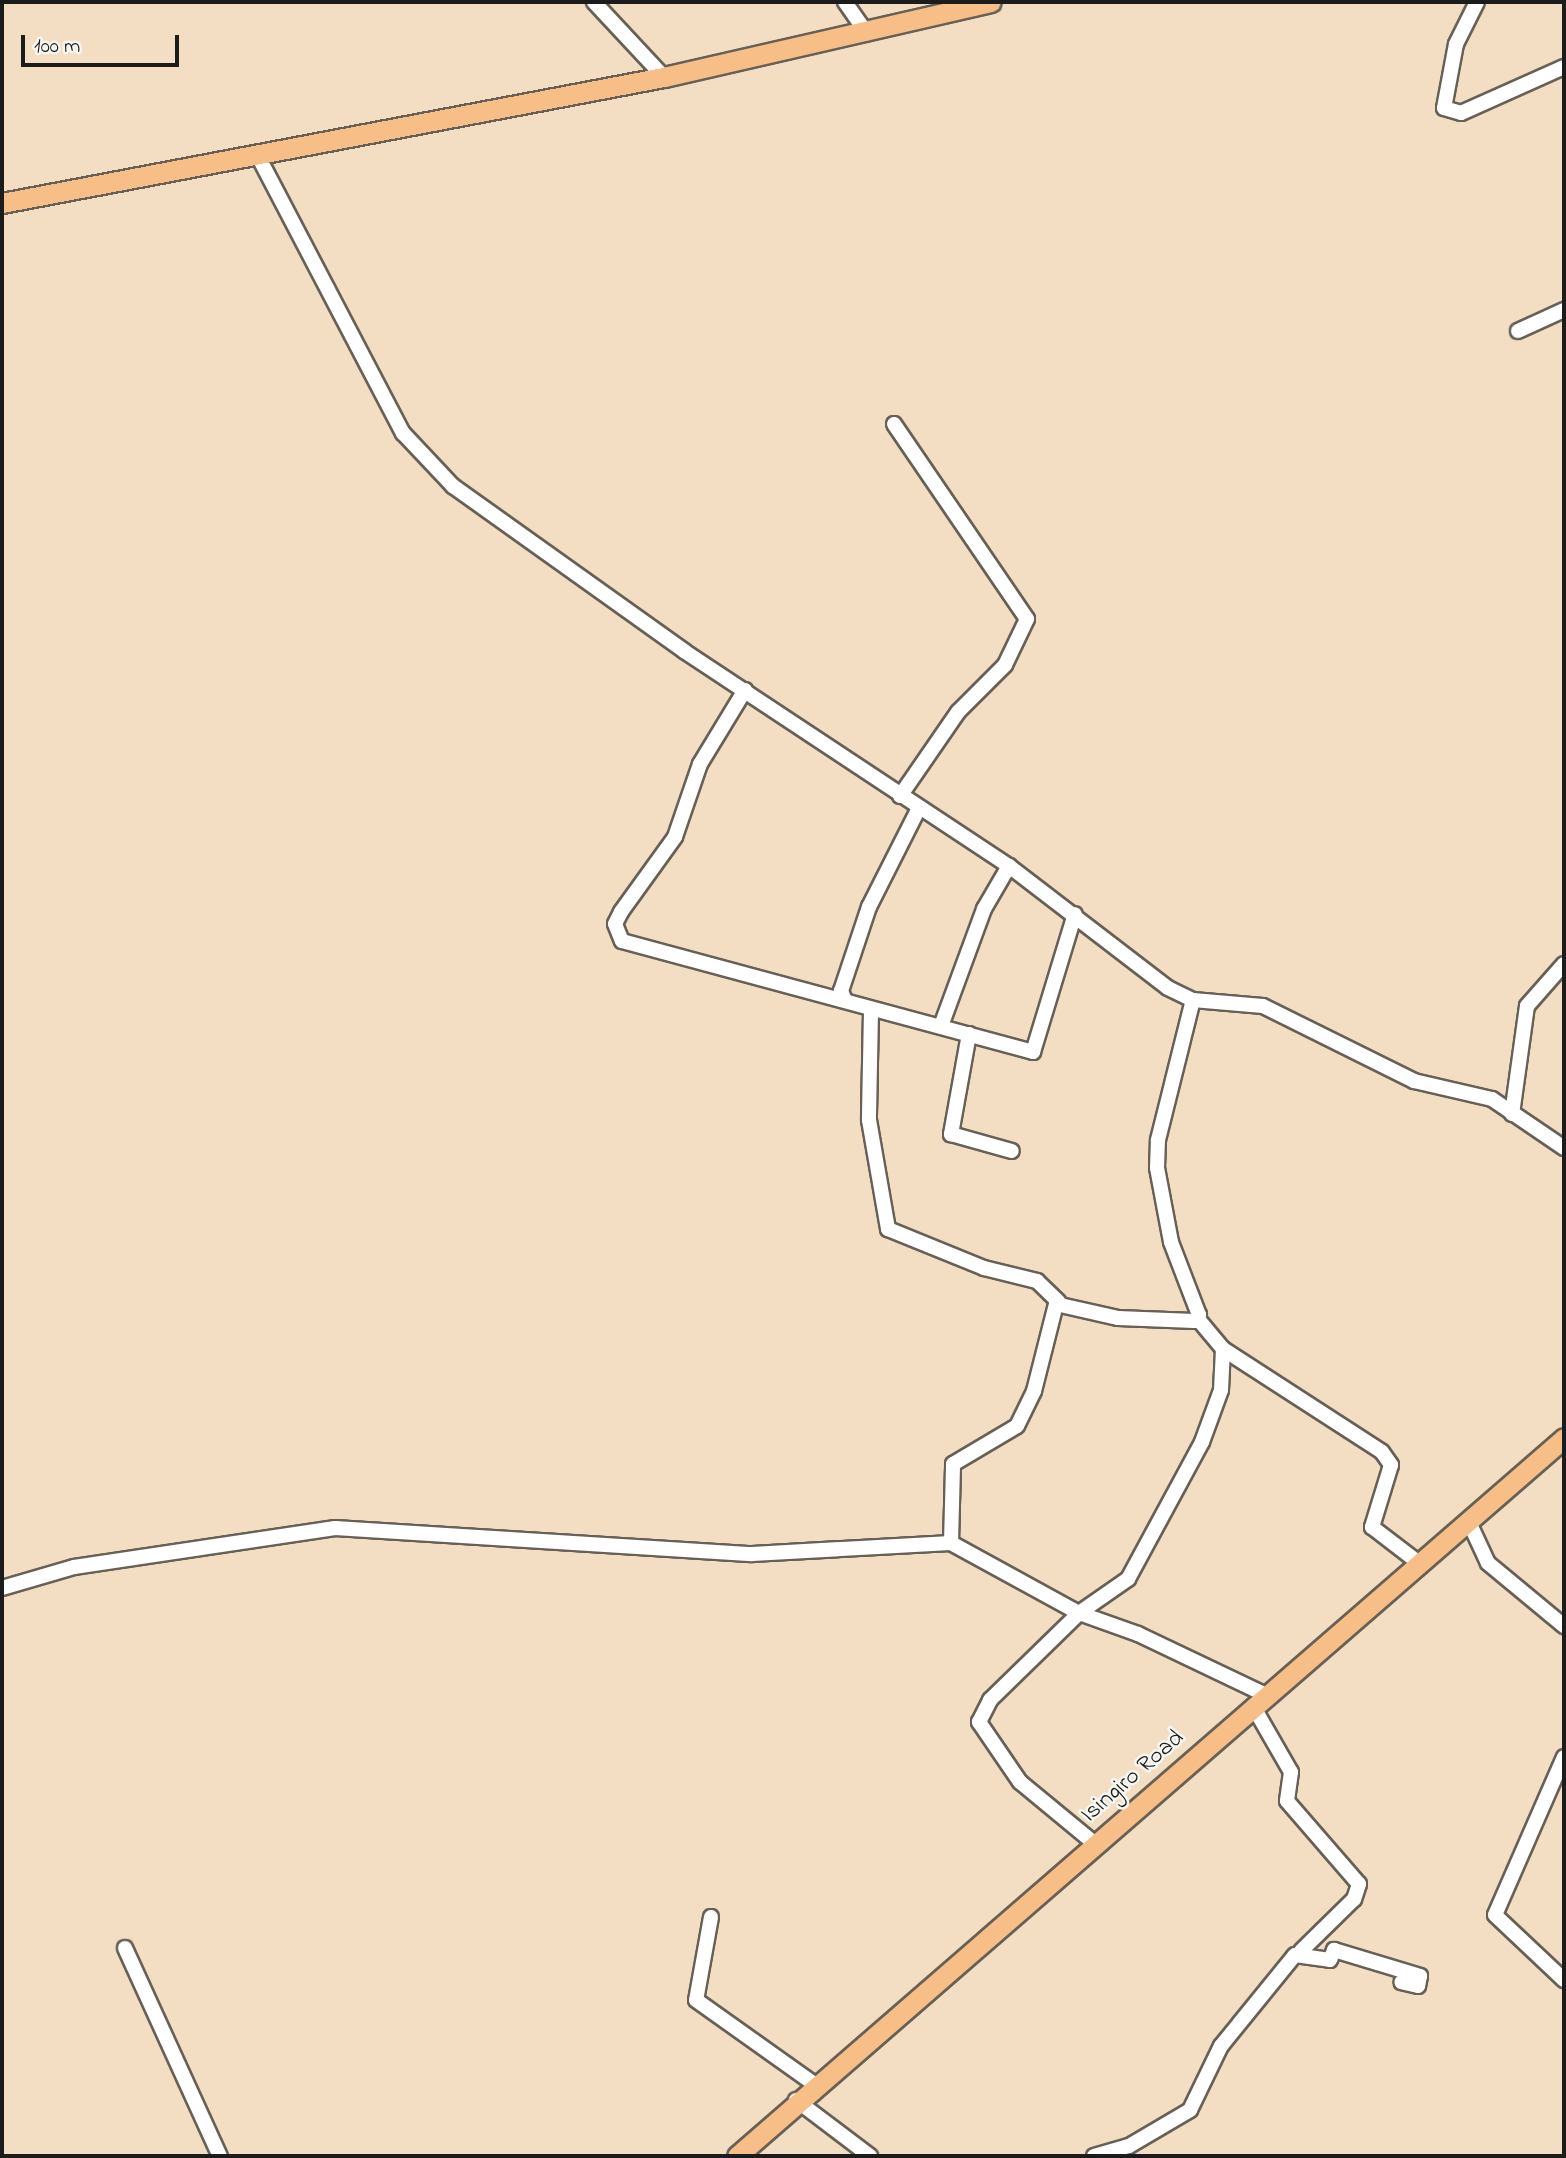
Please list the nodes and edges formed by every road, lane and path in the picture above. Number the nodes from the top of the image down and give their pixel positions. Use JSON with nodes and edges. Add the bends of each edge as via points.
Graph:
{"nodes":[{"id":1,"x":594,"y":2,"type":"edge"},
{"id":2,"x":845,"y":2,"type":"edge"},
{"id":3,"x":991,"y":2,"type":"edge"},
{"id":4,"x":1477,"y":2,"type":"edge"},
{"id":5,"x":867,"y":33,"type":"junction"},
{"id":6,"x":1564,"y":67,"type":"edge"},
{"id":7,"x":664,"y":77,"type":"junction"},
{"id":8,"x":258,"y":156,"type":"junction"},
{"id":9,"x":2,"y":203,"type":"edge"},
{"id":10,"x":1564,"y":310,"type":"edge"},
{"id":11,"x":1518,"y":331,"type":"dead end"},
{"id":12,"x":894,"y":424,"type":"dead end"},
{"id":13,"x":745,"y":690,"type":"junction"},
{"id":14,"x":900,"y":796,"type":"junction"},
{"id":15,"x":918,"y":810,"type":"junction"},
{"id":16,"x":1009,"y":866,"type":"junction"},
{"id":17,"x":1075,"y":914,"type":"junction"},
{"id":18,"x":1564,"y":964,"type":"edge"},
{"id":19,"x":845,"y":998,"type":"junction"},
{"id":20,"x":1193,"y":1000,"type":"junction"},
{"id":21,"x":870,"y":1012,"type":"junction"},
{"id":22,"x":941,"y":1026,"type":"junction"},
{"id":23,"x":969,"y":1034,"type":"junction"},
{"id":24,"x":1512,"y":1114,"type":"junction"},
{"id":25,"x":1564,"y":1148,"type":"edge"},
{"id":26,"x":1012,"y":1152,"type":"dead end"},
{"id":27,"x":1059,"y":1302,"type":"junction"},
{"id":28,"x":1198,"y":1319,"type":"junction"},
{"id":29,"x":1223,"y":1349,"type":"junction"},
{"id":30,"x":1564,"y":1438,"type":"edge"},
{"id":31,"x":1468,"y":1520,"type":"junction"},
{"id":32,"x":951,"y":1543,"type":"junction"},
{"id":33,"x":1419,"y":1563,"type":"junction"},
{"id":34,"x":2,"y":1588,"type":"edge"},
{"id":35,"x":1079,"y":1613,"type":"junction"},
{"id":36,"x":1564,"y":1626,"type":"edge"},
{"id":37,"x":1259,"y":1700,"type":"junction"},
{"id":38,"x":1564,"y":1756,"type":"edge"},
{"id":39,"x":1094,"y":1843,"type":"junction"},
{"id":40,"x":711,"y":1917,"type":"dead end"},
{"id":41,"x":125,"y":1948,"type":"dead end"},
{"id":42,"x":1301,"y":1951,"type":"junction"},
{"id":43,"x":1564,"y":1980,"type":"edge"},
{"id":44,"x":1401,"y":1982,"type":"dead end"},
{"id":45,"x":814,"y":2084,"type":"junction"},
{"id":46,"x":796,"y":2100,"type":"junction"},
{"id":47,"x":220,"y":2156,"type":"edge"},
{"id":48,"x":738,"y":2156,"type":"edge"},
{"id":49,"x":870,"y":2156,"type":"edge"},
{"id":50,"x":1094,"y":2156,"type":"edge"}],
"edges":[{"from":1,"to":7,"type":"street"},
{"from":2,"to":5,"type":"street"},
{"from":3,"to":5,"type":"main road"},
{"from":4,"to":6,"type":"street","via":[[1456,44],[1444,108],[1461,113]]},
{"from":5,"to":7,"type":"main road"},
{"from":7,"to":8,"type":"main road"},
{"from":8,"to":9,"type":"main road"},
{"from":8,"to":13,"type":"street","via":[[403,433],[424,460],[482,508]]},
{"from":10,"to":11,"type":"street"},
{"from":12,"to":14,"type":"street","via":[[1027,619],[1005,665],[952,720]]},
{"from":13,"to":14,"type":"street"},
{"from":13,"to":19,"type":"street","via":[[713,737],[676,837],[621,912],[616,935],[671,958]]},
{"from":14,"to":15,"type":"street"},
{"from":15,"to":16,"type":"street"},
{"from":15,"to":19,"type":"street","via":[[869,907],[841,991]]},
{"from":16,"to":17,"type":"street"},
{"from":16,"to":22,"type":"street","via":[[984,909]]},
{"from":17,"to":20,"type":"street","via":[[1133,964]]},
{"from":17,"to":23,"type":"street","via":[[1035,1050]]},
{"from":18,"to":24,"type":"street","via":[[1527,1006]]},
{"from":19,"to":21,"type":"street"},
{"from":20,"to":24,"type":"street","via":[[1263,1006],[1414,1081],[1480,1094]]},
{"from":20,"to":28,"type":"street","via":[[1158,1140],[1157,1168],[1171,1242],[1196,1300]]},
{"from":21,"to":22,"type":"street"},
{"from":21,"to":27,"type":"street","via":[[869,1120],[888,1229],[984,1268],[1037,1281]]},
{"from":22,"to":23,"type":"street"},
{"from":23,"to":26,"type":"street","via":[[951,1133]]},
{"from":24,"to":25,"type":"street"},
{"from":27,"to":28,"type":"street","via":[[1118,1318]]},
{"from":27,"to":32,"type":"street","via":[[1017,1426],[953,1464]]},
{"from":28,"to":29,"type":"street"},
{"from":29,"to":33,"type":"street","via":[[1382,1452],[1391,1465],[1372,1527]]},
{"from":29,"to":35,"type":"street","via":[[1221,1390],[1176,1493],[1128,1579]]},
{"from":30,"to":31,"type":"main road","name":"Isingiro Road"},
{"from":31,"to":33,"type":"main road","name":"Isingiro Road"},
{"from":31,"to":36,"type":"street","via":[[1488,1563]]},
{"from":32,"to":34,"type":"street","via":[[752,1554],[335,1528],[74,1567]]},
{"from":32,"to":35,"type":"street"},
{"from":33,"to":37,"type":"main road","name":"Isingiro Road"},
{"from":35,"to":37,"type":"street","via":[[1138,1634]]},
{"from":35,"to":39,"type":"street","via":[[990,1700],[979,1722],[1020,1782]]},
{"from":37,"to":39,"type":"main road","name":"Isingiro Road"},
{"from":37,"to":42,"type":"street","via":[[1291,1772],[1287,1801],[1359,1884],[1354,1899]]},
{"from":38,"to":43,"type":"street","via":[[1494,1915]]},
{"from":39,"to":45,"type":"main road","name":"Isingiro Road"},
{"from":40,"to":45,"type":"street","via":[[696,2000]]},
{"from":41,"to":47,"type":"street"},
{"from":42,"to":44,"type":"street","via":[[1330,1960],[1334,1950],[1420,1976],[1418,1986]]},
{"from":42,"to":50,"type":"street","via":[[1221,2046],[1190,2110],[1129,2146]]},
{"from":45,"to":46,"type":"main road","name":"Isingiro Road"},
{"from":46,"to":48,"type":"main road","name":"Isingiro Road"},
{"from":46,"to":49,"type":"street"}]}
